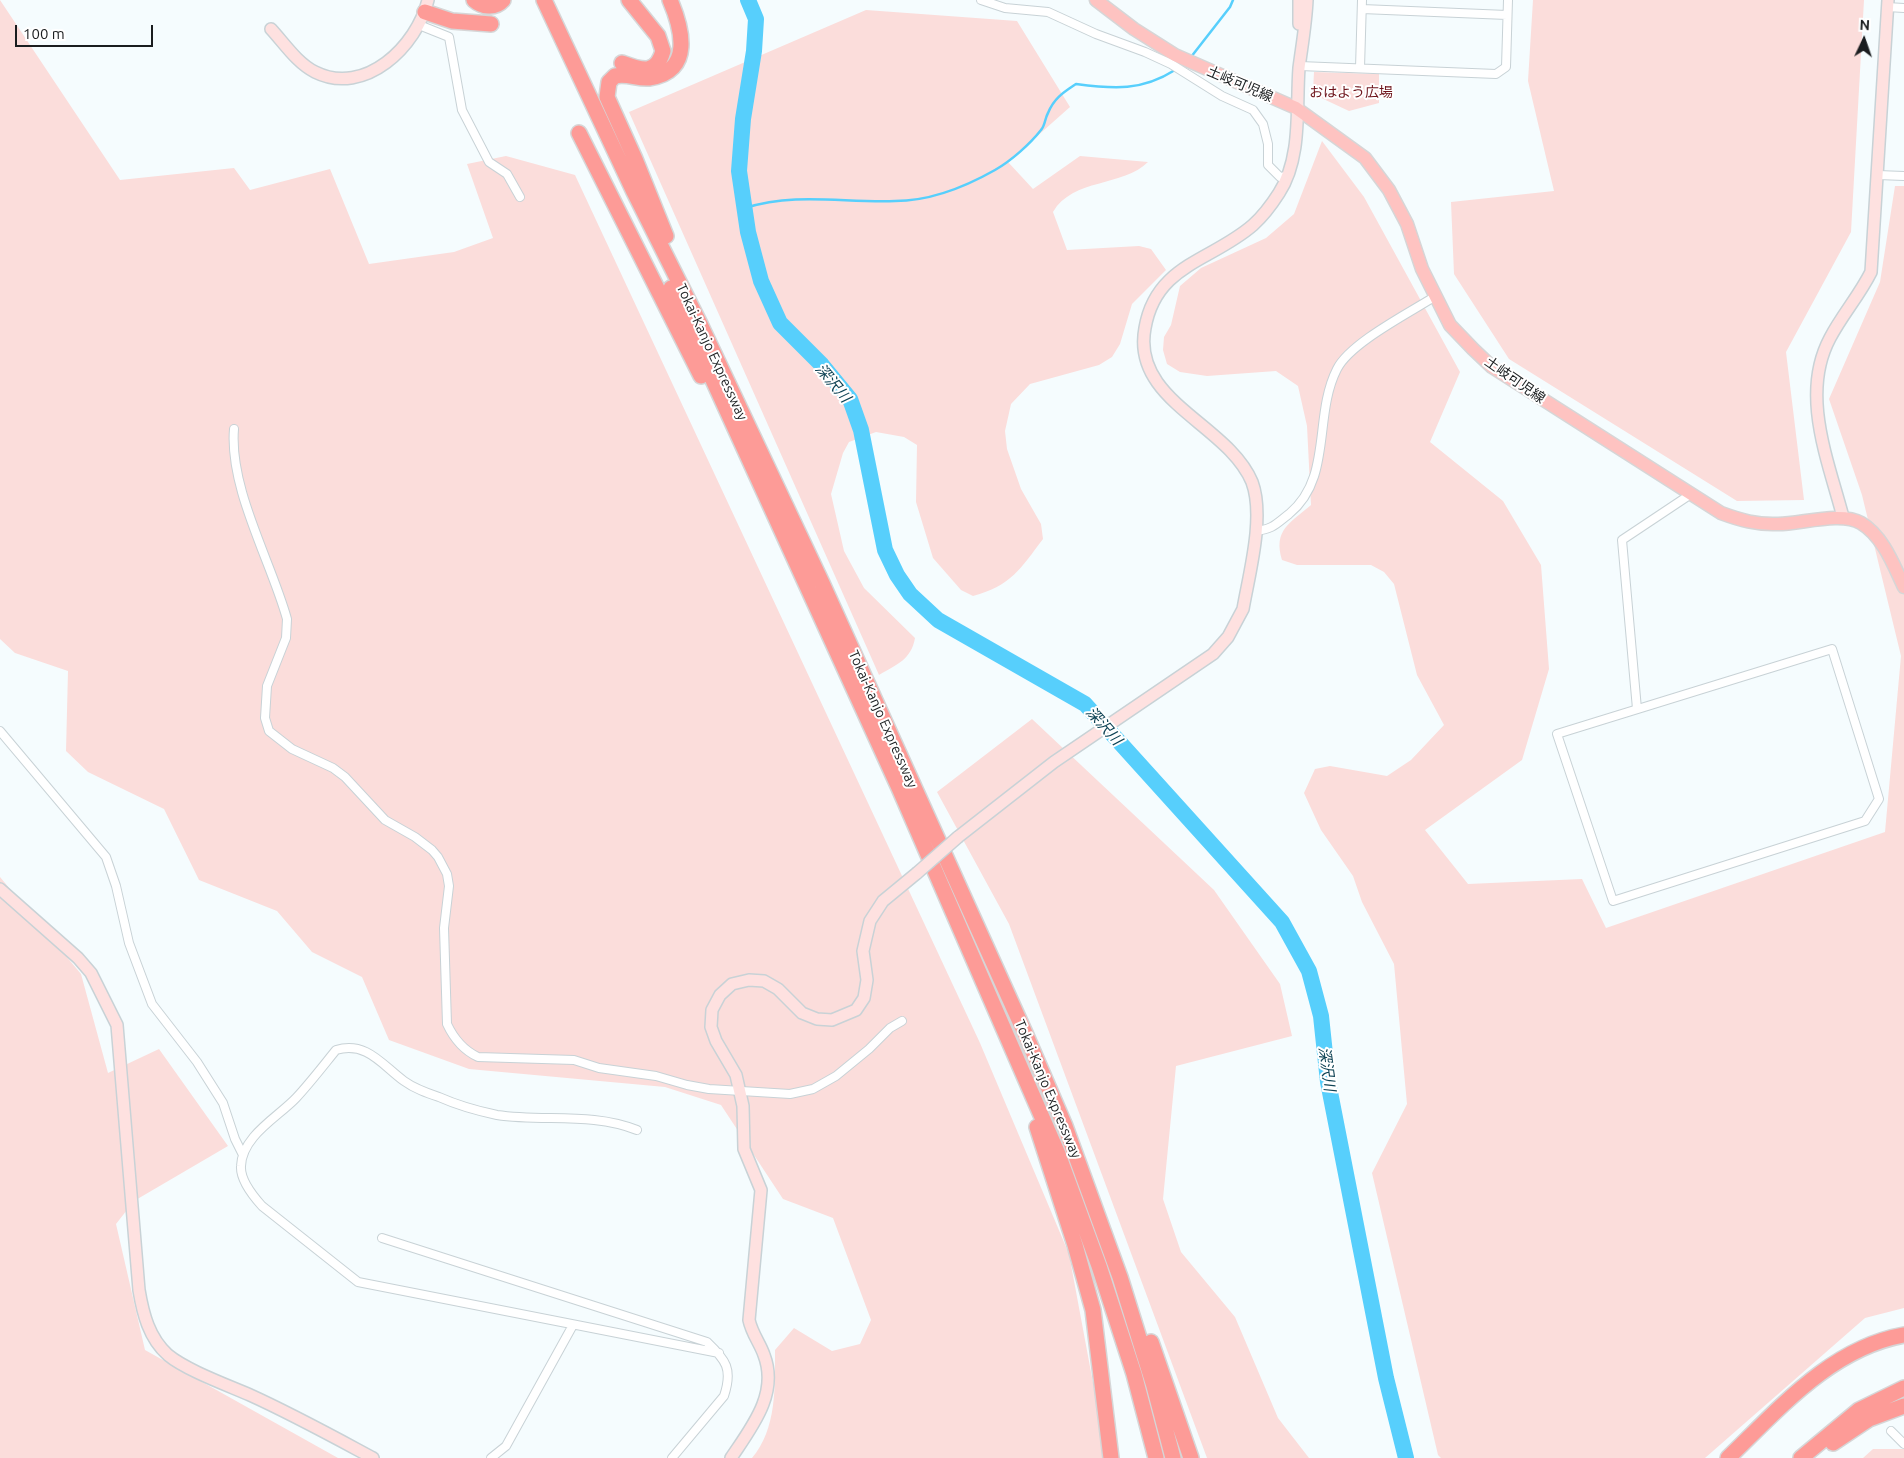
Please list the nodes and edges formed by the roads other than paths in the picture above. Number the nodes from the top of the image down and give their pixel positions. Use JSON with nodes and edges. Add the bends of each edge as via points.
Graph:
{"nodes":[{"id":1,"x":474,"y":0,"type":"edge"},
{"id":2,"x":503,"y":0,"type":"edge"},
{"id":3,"x":534,"y":0,"type":"edge"},
{"id":4,"x":544,"y":0,"type":"edge"},
{"id":5,"x":629,"y":0,"type":"edge"},
{"id":6,"x":670,"y":0,"type":"edge"},
{"id":7,"x":981,"y":0,"type":"edge"},
{"id":8,"x":1096,"y":0,"type":"edge"},
{"id":9,"x":1298,"y":0,"type":"edge"},
{"id":10,"x":1308,"y":0,"type":"edge"},
{"id":11,"x":1362,"y":0,"type":"edge"},
{"id":12,"x":1508,"y":0,"type":"edge"},
{"id":13,"x":1888,"y":4,"type":"edge"},
{"id":14,"x":1904,"y":8,"type":"edge"},
{"id":15,"x":1362,"y":9,"type":"junction"},
{"id":16,"x":424,"y":12,"type":"edge"},
{"id":17,"x":1507,"y":14,"type":"junction"},
{"id":18,"x":490,"y":24,"type":"dead end"},
{"id":19,"x":271,"y":29,"type":"dead end"},
{"id":20,"x":1173,"y":59,"type":"junction"},
{"id":21,"x":622,"y":63,"type":"dead end"},
{"id":22,"x":1300,"y":66,"type":"junction"},
{"id":23,"x":1360,"y":68,"type":"junction"},
{"id":24,"x":1199,"y":72,"type":"junction"},
{"id":25,"x":1296,"y":108,"type":"junction"},
{"id":26,"x":579,"y":133,"type":"dead end"},
{"id":27,"x":1878,"y":175,"type":"junction"},
{"id":28,"x":1287,"y":176,"type":"junction"},
{"id":29,"x":1904,"y":176,"type":"edge"},
{"id":30,"x":520,"y":197,"type":"dead end"},
{"id":31,"x":1434,"y":297,"type":"junction"},
{"id":32,"x":700,"y":324,"type":"junction"},
{"id":33,"x":234,"y":429,"type":"dead end"},
{"id":34,"x":1691,"y":494,"type":"junction"},
{"id":35,"x":767,"y":498,"type":"junction"},
{"id":36,"x":1843,"y":517,"type":"junction"},
{"id":37,"x":1256,"y":530,"type":"junction"},
{"id":38,"x":1904,"y":587,"type":"edge"},
{"id":39,"x":1636,"y":709,"type":"junction"},
{"id":40,"x":0,"y":731,"type":"edge"},
{"id":41,"x":0,"y":889,"type":"edge"},
{"id":42,"x":981,"y":975,"type":"junction"},
{"id":43,"x":902,"y":1021,"type":"dead end"},
{"id":44,"x":740,"y":1092,"type":"junction"},
{"id":45,"x":637,"y":1130,"type":"dead end"},
{"id":46,"x":243,"y":1155,"type":"junction"},
{"id":47,"x":1096,"y":1209,"type":"junction"},
{"id":48,"x":382,"y":1238,"type":"dead end"},
{"id":49,"x":573,"y":1325,"type":"junction"},
{"id":50,"x":1904,"y":1335,"type":"edge"},
{"id":51,"x":719,"y":1353,"type":"junction"},
{"id":52,"x":1904,"y":1388,"type":"edge"},
{"id":53,"x":1904,"y":1406,"type":"edge"},
{"id":54,"x":1892,"y":1431,"type":"dead end"},
{"id":55,"x":1904,"y":1444,"type":"edge"},
{"id":56,"x":373,"y":1458,"type":"edge"},
{"id":57,"x":491,"y":1458,"type":"edge"},
{"id":58,"x":672,"y":1458,"type":"edge"},
{"id":59,"x":731,"y":1458,"type":"edge"},
{"id":60,"x":1111,"y":1458,"type":"edge"},
{"id":61,"x":1156,"y":1458,"type":"edge"},
{"id":62,"x":1173,"y":1458,"type":"edge"},
{"id":63,"x":1191,"y":1458,"type":"edge"},
{"id":64,"x":1728,"y":1458,"type":"edge"},
{"id":65,"x":1801,"y":1458,"type":"edge"},
{"id":66,"x":1814,"y":1458,"type":"edge"}],
"edges":[{"from":1,"to":2,"type":"highway","via":[[488,6]]},
{"from":3,"to":35,"type":"highway","name":"Tokai-Kanjo Expressway","via":[[618,172]]},
{"from":4,"to":32,"type":"highway","name":"Tokai-Kanjo Expressway"},
{"from":5,"to":21,"type":"highway","via":[[658,36],[663,51],[656,66],[648,69],[639,70]]},
{"from":6,"to":32,"type":"highway","via":[[682,34],[677,61],[666,72],[652,78],[615,76],[609,82],[607,97]]},
{"from":7,"to":20,"type":"street","via":[[1005,8],[1048,12],[1096,34]]},
{"from":8,"to":20,"type":"main road","name":"土岐可児線"},
{"from":9,"to":22,"type":"street"},
{"from":10,"to":22,"type":"street"},
{"from":11,"to":15,"type":"street"},
{"from":12,"to":17,"type":"street"},
{"from":13,"to":14,"type":"street"},
{"from":13,"to":27,"type":"street"},
{"from":15,"to":17,"type":"street"},
{"from":15,"to":23,"type":"street"},
{"from":16,"to":18,"type":"highway","via":[[452,21]]},
{"from":16,"to":19,"type":"street","via":[[402,49],[361,76],[346,79],[328,77],[303,64]]},
{"from":16,"to":30,"type":"street","via":[[449,37],[462,110],[489,162],[507,174]]},
{"from":17,"to":23,"type":"street","via":[[1506,67],[1496,74]]},
{"from":20,"to":24,"type":"main road","name":"土岐可児線"},
{"from":22,"to":23,"type":"street"},
{"from":22,"to":25,"type":"street"},
{"from":24,"to":25,"type":"main road","name":"土岐可児線"},
{"from":24,"to":28,"type":"street","via":[[1222,96],[1253,110],[1263,124],[1268,144],[1268,165],[1280,177]]},
{"from":25,"to":28,"type":"street","via":[[1296,144]]},
{"from":25,"to":31,"type":"main road","name":"土岐可児線","via":[[1365,158],[1389,190]]},
{"from":26,"to":35,"type":"highway"},
{"from":27,"to":29,"type":"street"},
{"from":27,"to":36,"type":"street","via":[[1871,272],[1830,337],[1817,382],[1818,419]]},
{"from":28,"to":37,"type":"street","via":[[1280,192],[1252,225],[1192,262],[1159,290],[1144,329],[1145,352],[1152,374],[1164,392],[1226,444],[1242,462],[1252,484]]},
{"from":31,"to":34,"type":"main road","name":"土岐可児線","via":[[1450,325],[1492,367]]},
{"from":31,"to":37,"type":"street","via":[[1363,342],[1338,368],[1330,387],[1316,473],[1305,499],[1271,529]]},
{"from":32,"to":47,"type":"highway","name":"Tokai-Kanjo Expressway","via":[[971,911],[1064,1126]]},
{"from":33,"to":44,"type":"street","via":[[237,473],[287,619],[286,638],[267,686],[265,718],[269,731],[292,749],[333,768],[385,820],[421,842],[438,857],[449,886],[444,962],[447,1024],[453,1036],[468,1052],[478,1057],[574,1060],[599,1068]]},
{"from":34,"to":36,"type":"main road","name":"土岐可児線","via":[[1721,513],[1749,523],[1777,524]]},
{"from":34,"to":39,"type":"street","via":[[1622,540]]},
{"from":35,"to":42,"type":"highway","name":"Tokai-Kanjo Expressway"},
{"from":36,"to":38,"type":"main road","via":[[1861,523],[1872,533]]},
{"from":37,"to":44,"type":"street","bridge":true,"via":[[1243,609],[1213,654],[1054,762],[883,901],[870,921],[863,951],[867,980],[864,998],[856,1010],[832,1020],[816,1019],[802,1013],[778,989],[764,981],[732,984],[720,995],[712,1010],[711,1027],[736,1075]]},
{"from":39,"to":39,"type":"street","via":[[1832,649],[1878,799],[1865,821],[1613,901],[1557,734]]},
{"from":40,"to":46,"type":"street","via":[[106,857],[129,943],[152,1004],[197,1062],[223,1103]]},
{"from":41,"to":56,"type":"street","via":[[91,973],[117,1025],[139,1290],[143,1313],[157,1341],[168,1355],[192,1368],[297,1417]]},
{"from":42,"to":60,"type":"highway","via":[[1078,1254],[1093,1310]]},
{"from":42,"to":61,"type":"highway","name":"Tokai-Kanjo Expressway","via":[[1075,1198],[1134,1374]]},
{"from":43,"to":44,"type":"street","via":[[836,1076],[813,1089],[790,1094]]},
{"from":44,"to":59,"type":"street","via":[[744,1149],[758,1179],[762,1201],[749,1320],[768,1374],[767,1395],[760,1413]]},
{"from":45,"to":46,"type":"street","via":[[597,1119],[498,1115],[456,1104],[405,1082],[363,1049],[346,1048],[336,1050],[296,1098],[251,1140]]},
{"from":46,"to":49,"type":"street","via":[[241,1167],[245,1180],[262,1206],[358,1282]]},
{"from":47,"to":62,"type":"highway","name":"Tokai-Kanjo Expressway","via":[[1141,1343]]},
{"from":47,"to":63,"type":"highway","via":[[1133,1292]]},
{"from":48,"to":51,"type":"street","via":[[692,1335]]},
{"from":49,"to":51,"type":"street"},
{"from":49,"to":57,"type":"street","via":[[506,1446]]},
{"from":50,"to":64,"type":"highway","via":[[1870,1345],[1832,1364]]},
{"from":51,"to":58,"type":"street","via":[[728,1373],[724,1396]]},
{"from":52,"to":65,"type":"highway","via":[[1859,1410]]},
{"from":53,"to":66,"type":"highway","via":[[1869,1419]]},
{"from":54,"to":55,"type":"street"}]}
